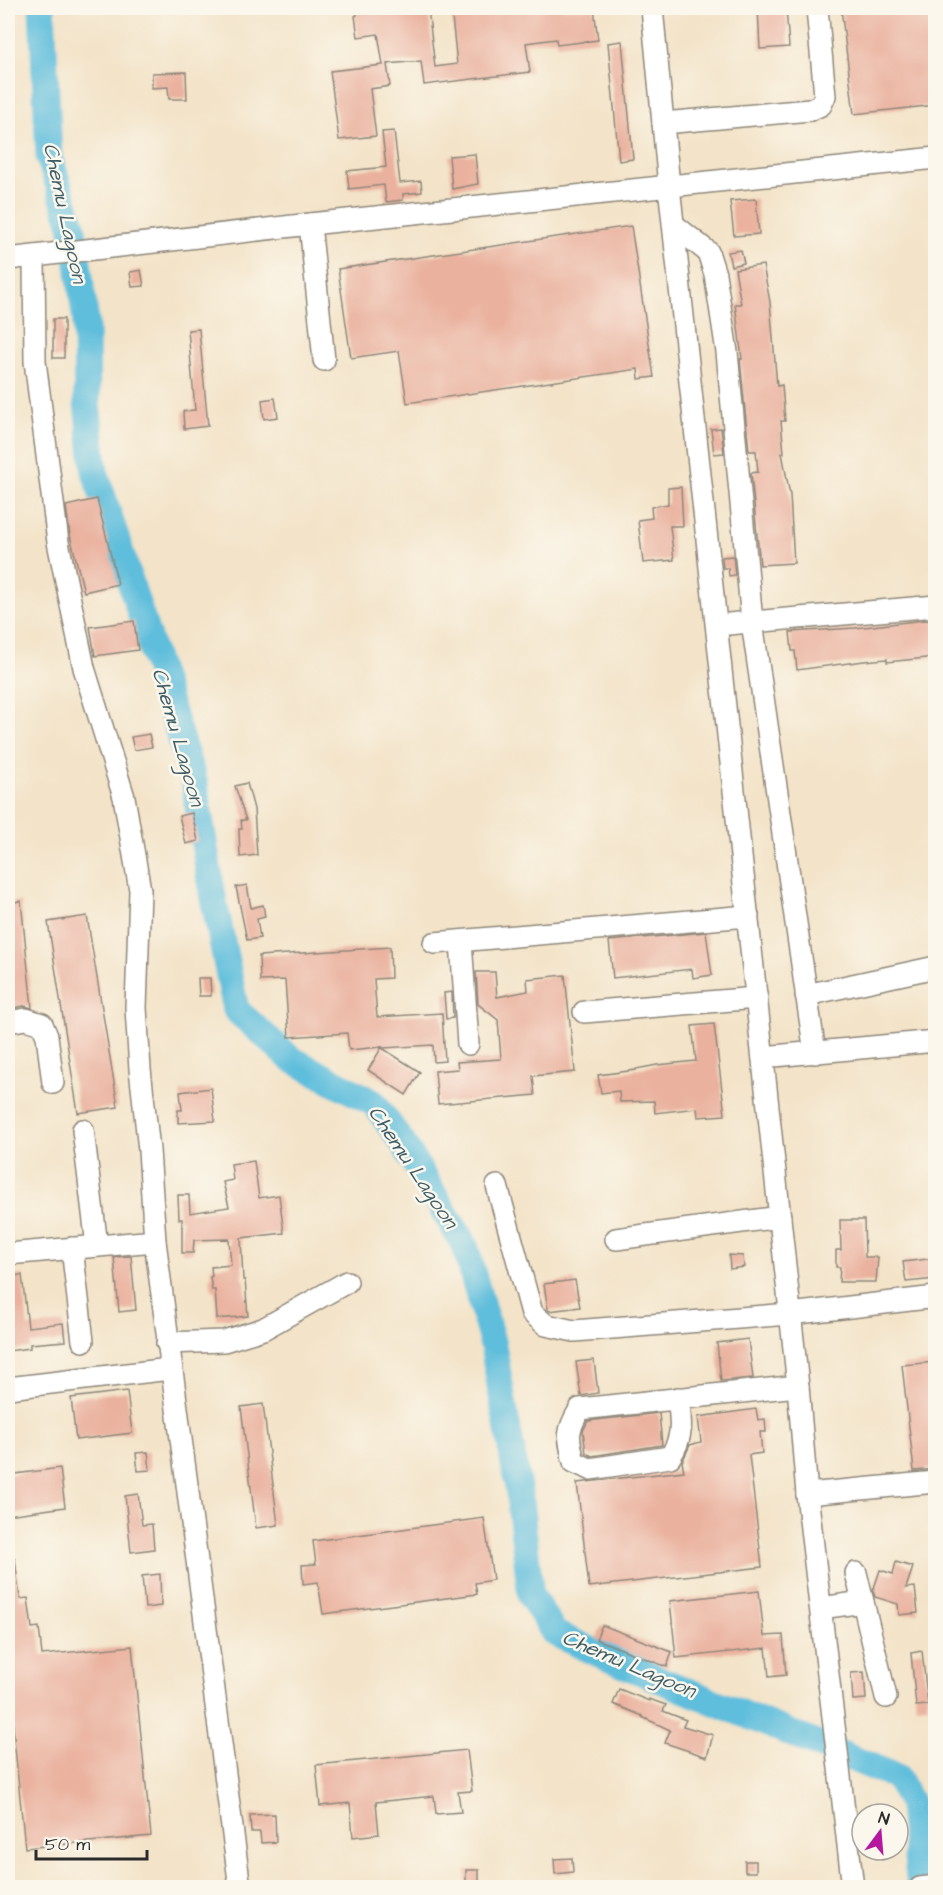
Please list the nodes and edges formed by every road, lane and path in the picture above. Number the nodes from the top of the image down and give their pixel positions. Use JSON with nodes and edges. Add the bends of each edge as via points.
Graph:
{"nodes":[{"id":1,"x":652,"y":8,"type":"edge"},
{"id":2,"x":817,"y":8,"type":"edge"},
{"id":3,"x":663,"y":123,"type":"junction"},
{"id":4,"x":936,"y":158,"type":"edge"},
{"id":5,"x":669,"y":186,"type":"junction"},
{"id":6,"x":310,"y":224,"type":"junction"},
{"id":7,"x":674,"y":225,"type":"junction"},
{"id":8,"x":33,"y":258,"type":"junction"},
{"id":9,"x":8,"y":260,"type":"edge"},
{"id":10,"x":324,"y":360,"type":"dead end"},
{"id":11,"x":936,"y":606,"type":"edge"},
{"id":12,"x":752,"y":622,"type":"junction"},
{"id":13,"x":717,"y":626,"type":"junction"},
{"id":14,"x":748,"y":916,"type":"junction"},
{"id":15,"x":461,"y":941,"type":"junction"},
{"id":16,"x":434,"y":944,"type":"dead end"},
{"id":17,"x":936,"y":967,"type":"edge"},
{"id":18,"x":806,"y":995,"type":"junction"},
{"id":19,"x":757,"y":998,"type":"junction"},
{"id":20,"x":584,"y":1012,"type":"dead end"},
{"id":21,"x":8,"y":1022,"type":"edge"},
{"id":22,"x":936,"y":1041,"type":"edge"},
{"id":23,"x":468,"y":1044,"type":"dead end"},
{"id":24,"x":815,"y":1053,"type":"junction"},
{"id":25,"x":763,"y":1058,"type":"junction"},
{"id":26,"x":53,"y":1083,"type":"dead end"},
{"id":27,"x":83,"y":1130,"type":"dead end"},
{"id":28,"x":497,"y":1186,"type":"dead end"},
{"id":29,"x":780,"y":1217,"type":"junction"},
{"id":30,"x":616,"y":1239,"type":"dead end"},
{"id":31,"x":154,"y":1241,"type":"junction"},
{"id":32,"x":97,"y":1246,"type":"junction"},
{"id":33,"x":72,"y":1248,"type":"junction"},
{"id":34,"x":8,"y":1254,"type":"edge"},
{"id":35,"x":347,"y":1282,"type":"dead end"},
{"id":36,"x":936,"y":1297,"type":"edge"},
{"id":37,"x":790,"y":1314,"type":"junction"},
{"id":38,"x":83,"y":1341,"type":"dead end"},
{"id":39,"x":167,"y":1343,"type":"junction"},
{"id":40,"x":171,"y":1369,"type":"junction"},
{"id":41,"x":798,"y":1386,"type":"junction"},
{"id":42,"x":8,"y":1388,"type":"edge"},
{"id":43,"x":678,"y":1398,"type":"junction"},
{"id":44,"x":936,"y":1482,"type":"edge"},
{"id":45,"x":807,"y":1494,"type":"junction"},
{"id":46,"x":856,"y":1573,"type":"dead end"},
{"id":47,"x":863,"y":1602,"type":"junction"},
{"id":48,"x":820,"y":1608,"type":"junction"},
{"id":49,"x":886,"y":1697,"type":"dead end"},
{"id":50,"x":936,"y":1886,"type":"edge"},
{"id":51,"x":240,"y":1887,"type":"edge"},
{"id":52,"x":853,"y":1887,"type":"edge"},
{"id":53,"x":920,"y":1887,"type":"edge"}],
"edges":[{"from":1,"to":3,"type":"street"},
{"from":2,"to":3,"type":"street","via":[[825,96],[821,105],[810,110]]},
{"from":3,"to":5,"type":"street"},
{"from":4,"to":5,"type":"street"},
{"from":5,"to":6,"type":"street"},
{"from":5,"to":7,"type":"street"},
{"from":6,"to":8,"type":"street"},
{"from":6,"to":10,"type":"street"},
{"from":7,"to":12,"type":"street","via":[[708,252],[715,274],[727,352]]},
{"from":7,"to":13,"type":"street"},
{"from":8,"to":9,"type":"street"},
{"from":8,"to":31,"type":"street","via":[[35,361],[58,542],[84,668],[124,797],[140,890],[136,1008]]},
{"from":11,"to":12,"type":"street"},
{"from":12,"to":13,"type":"street"},
{"from":12,"to":18,"type":"street"},
{"from":13,"to":14,"type":"street"},
{"from":14,"to":15,"type":"street"},
{"from":14,"to":19,"type":"street"},
{"from":15,"to":16,"type":"street"},
{"from":15,"to":23,"type":"street"},
{"from":17,"to":18,"type":"street"},
{"from":18,"to":24,"type":"street"},
{"from":19,"to":20,"type":"street"},
{"from":19,"to":25,"type":"street"},
{"from":21,"to":26,"type":"street","via":[[26,1019],[42,1024]]},
{"from":22,"to":24,"type":"street"},
{"from":24,"to":25,"type":"street"},
{"from":25,"to":29,"type":"street"},
{"from":27,"to":32,"type":"street"},
{"from":28,"to":37,"type":"street","via":[[532,1313],[546,1325],[574,1331]]},
{"from":29,"to":30,"type":"street"},
{"from":29,"to":37,"type":"street"},
{"from":31,"to":32,"type":"street"},
{"from":31,"to":39,"type":"street"},
{"from":32,"to":33,"type":"street"},
{"from":33,"to":34,"type":"street"},
{"from":33,"to":38,"type":"street"},
{"from":35,"to":39,"type":"street","via":[[263,1329],[224,1341]]},
{"from":36,"to":37,"type":"street"},
{"from":37,"to":41,"type":"street"},
{"from":39,"to":40,"type":"street"},
{"from":40,"to":42,"type":"street"},
{"from":40,"to":51,"type":"street"},
{"from":41,"to":43,"type":"street"},
{"from":41,"to":45,"type":"street"},
{"from":43,"to":43,"type":"street","via":[[580,1409],[570,1426],[574,1462],[590,1468],[670,1457],[679,1444],[682,1424]]},
{"from":44,"to":45,"type":"street"},
{"from":45,"to":48,"type":"street"},
{"from":46,"to":47,"type":"street"},
{"from":47,"to":48,"type":"street"},
{"from":47,"to":49,"type":"street"},
{"from":48,"to":52,"type":"street"},
{"from":50,"to":53,"type":"street"}]}
